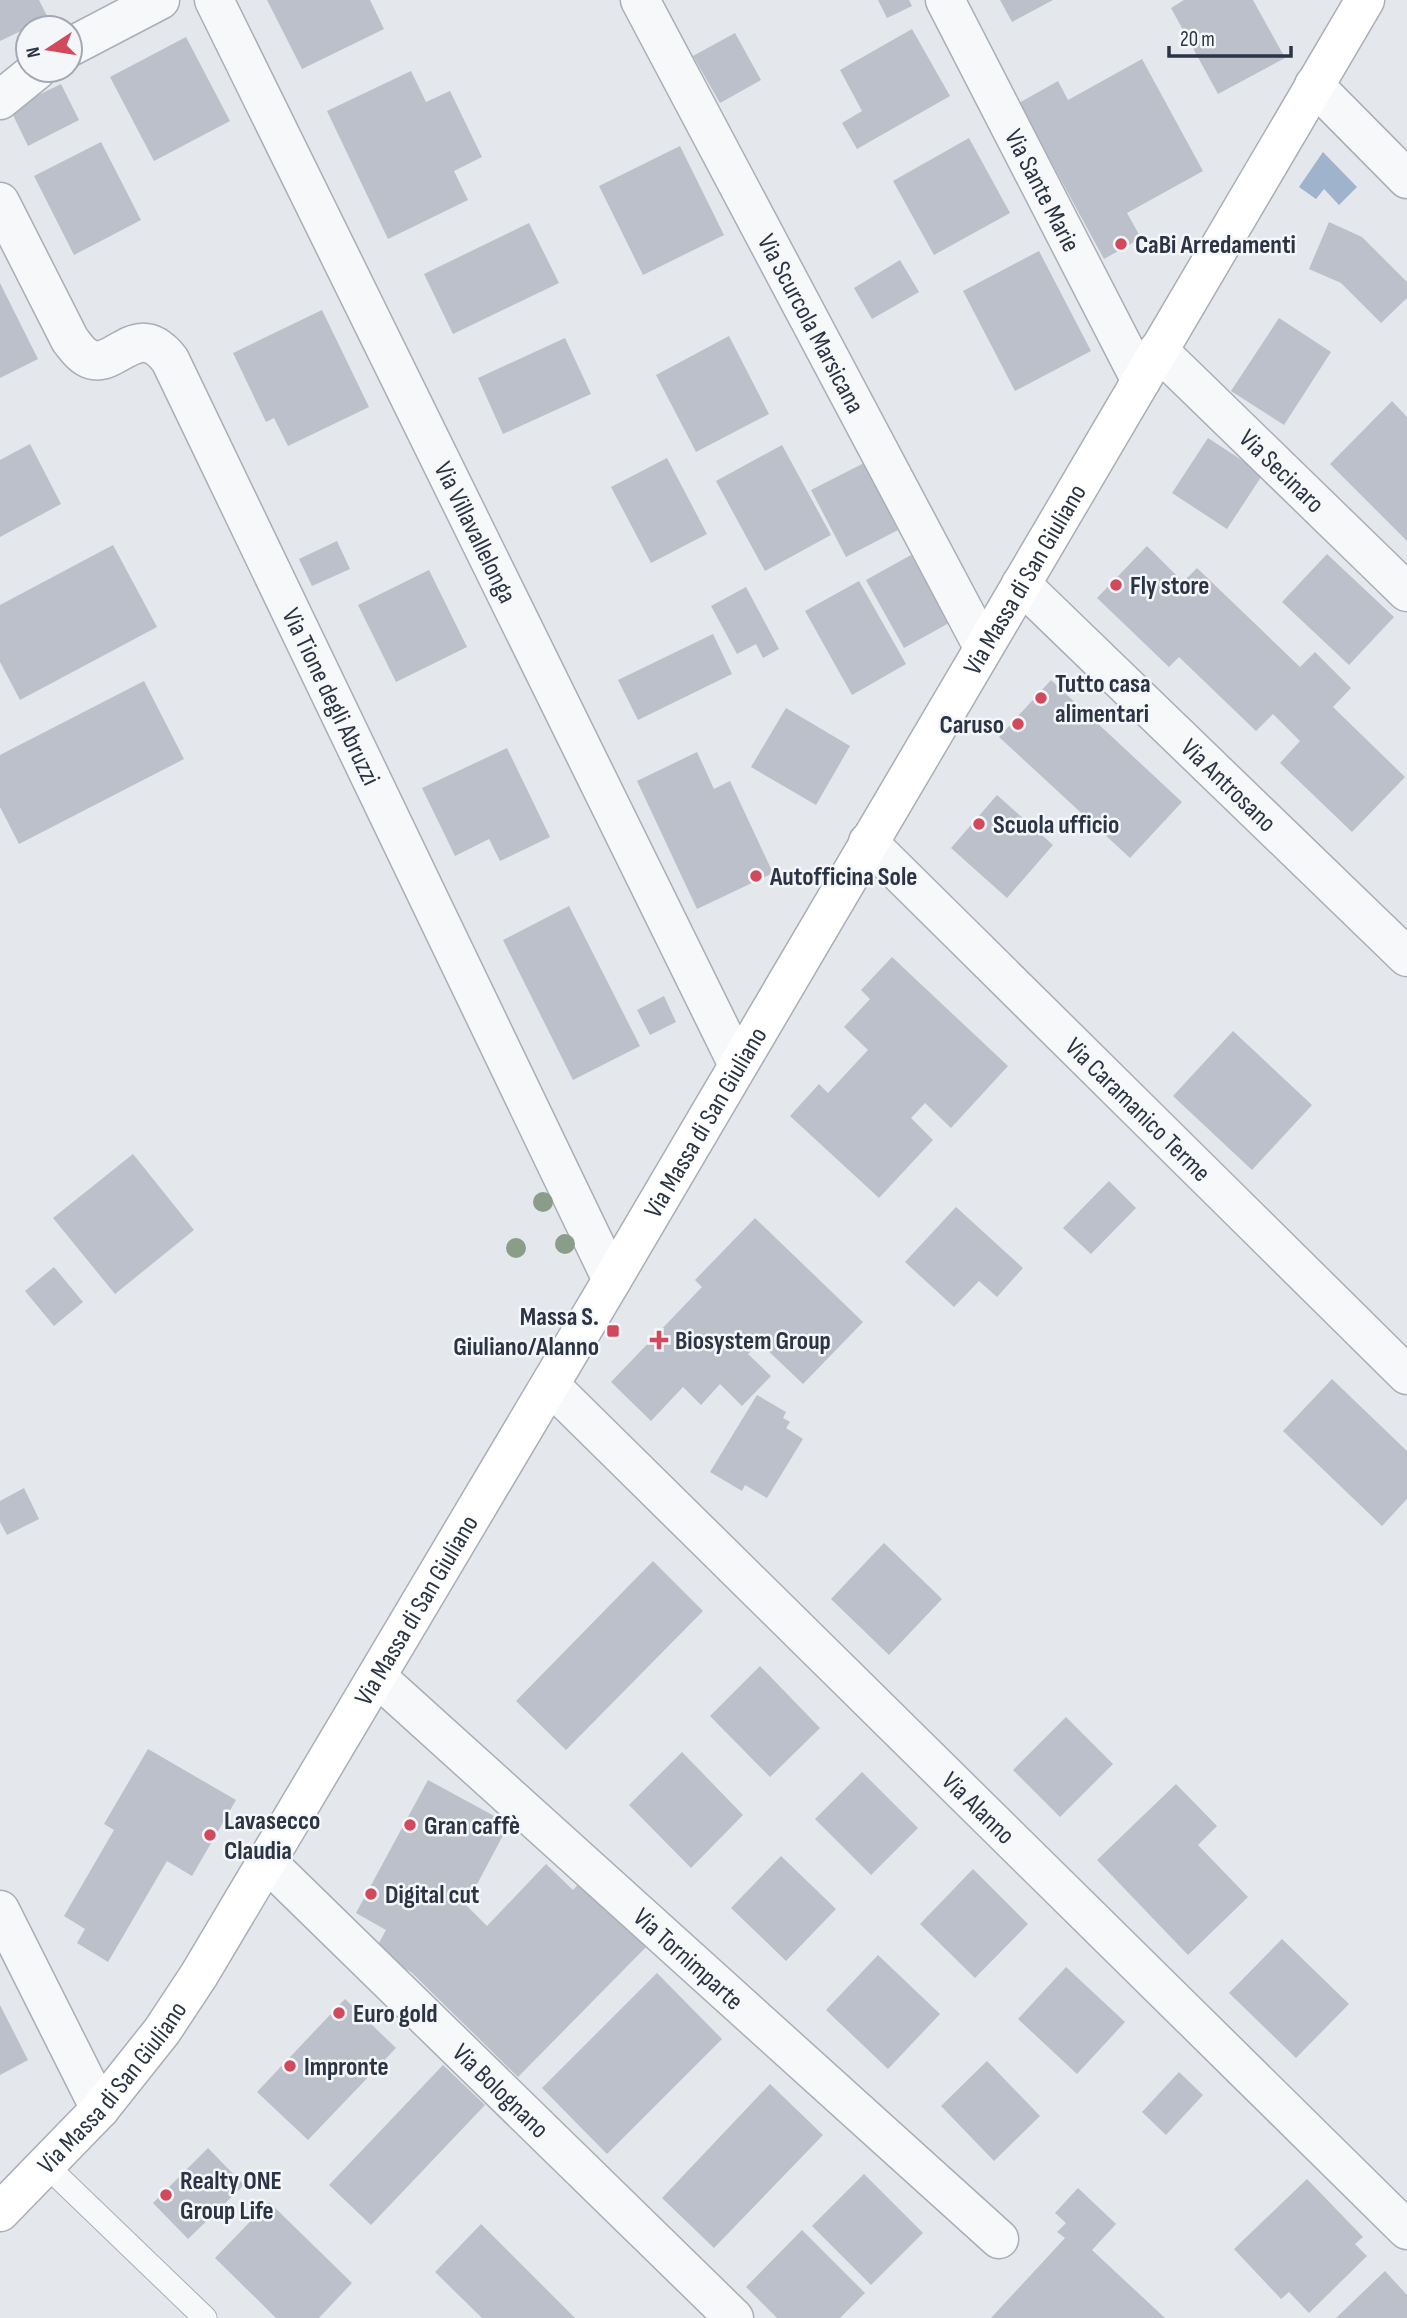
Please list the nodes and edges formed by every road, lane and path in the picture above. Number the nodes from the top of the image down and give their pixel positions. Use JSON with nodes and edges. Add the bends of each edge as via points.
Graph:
{"nodes":[{"id":1,"x":160,"y":0,"type":"edge"},
{"id":2,"x":214,"y":0,"type":"edge"},
{"id":3,"x":640,"y":0,"type":"edge"},
{"id":4,"x":944,"y":0,"type":"edge"},
{"id":5,"x":1365,"y":0,"type":"edge"},
{"id":6,"x":84,"y":40,"type":"edge"},
{"id":7,"x":20,"y":84,"type":"edge"},
{"id":8,"x":1314,"y":85,"type":"junction"},
{"id":9,"x":0,"y":100,"type":"edge"},
{"id":10,"x":1407,"y":179,"type":"edge"},
{"id":11,"x":0,"y":202,"type":"edge"},
{"id":12,"x":1149,"y":365,"type":"junction"},
{"id":13,"x":1021,"y":584,"type":"junction"},
{"id":14,"x":1407,"y":592,"type":"edge"},
{"id":15,"x":983,"y":647,"type":"junction"},
{"id":16,"x":868,"y":842,"type":"junction"},
{"id":17,"x":1407,"y":957,"type":"edge"},
{"id":18,"x":738,"y":1065,"type":"junction"},
{"id":19,"x":612,"y":1280,"type":"junction"},
{"id":20,"x":1407,"y":1375,"type":"edge"},
{"id":21,"x":550,"y":1385,"type":"junction"},
{"id":22,"x":377,"y":1677,"type":"junction"},
{"id":23,"x":267,"y":1862,"type":"junction"},
{"id":24,"x":0,"y":1910,"type":"edge"},
{"id":25,"x":100,"y":2109,"type":"junction"},
{"id":26,"x":47,"y":2166,"type":"junction"},
{"id":27,"x":0,"y":2212,"type":"edge"},
{"id":28,"x":1407,"y":2230,"type":"edge"},
{"id":29,"x":999,"y":2239,"type":"dead end"},
{"id":30,"x":205,"y":2318,"type":"edge"},
{"id":31,"x":734,"y":2318,"type":"edge"}],
"edges":[{"from":1,"to":6,"type":"street"},
{"from":2,"to":18,"type":"street","name":"Via Villavallelonga"},
{"from":3,"to":15,"type":"street","name":"Via Scurcola Marsicana"},
{"from":4,"to":12,"type":"street","name":"Via Sante Marie"},
{"from":5,"to":8,"type":"street","name":"Via Massa di San Giuliano"},
{"from":7,"to":9,"type":"street"},
{"from":8,"to":10,"type":"street"},
{"from":8,"to":12,"type":"street","name":"Via Massa di San Giuliano"},
{"from":11,"to":19,"type":"street","name":"Via Tione degli Abruzzi","via":[[71,340],[85,357],[102,360],[146,342],[170,360]]},
{"from":12,"to":13,"type":"street","name":"Via Massa di San Giuliano"},
{"from":12,"to":14,"type":"street","name":"Via Secinaro"},
{"from":13,"to":15,"type":"street","name":"Via Massa di San Giuliano"},
{"from":13,"to":17,"type":"street","name":"Via Antrosano"},
{"from":15,"to":16,"type":"street","name":"Via Massa di San Giuliano"},
{"from":16,"to":18,"type":"street","name":"Via Massa di San Giuliano"},
{"from":16,"to":20,"type":"street","name":"Via Caramanico Terme"},
{"from":18,"to":19,"type":"street","name":"Via Massa di San Giuliano"},
{"from":19,"to":21,"type":"street","name":"Via Massa di San Giuliano"},
{"from":21,"to":22,"type":"street","name":"Via Massa di San Giuliano"},
{"from":21,"to":28,"type":"street","name":"Via Alanno"},
{"from":22,"to":23,"type":"street","name":"Via Massa di San Giuliano"},
{"from":22,"to":29,"type":"street","name":"Via Tornimparte"},
{"from":23,"to":25,"type":"street","name":"Via Massa di San Giuliano","via":[[162,2031]]},
{"from":23,"to":31,"type":"street","name":"Via Bolognano"},
{"from":24,"to":25,"type":"street"},
{"from":25,"to":26,"type":"street","name":"Via Massa di San Giuliano"},
{"from":26,"to":27,"type":"street","name":"Via Massa di San Giuliano"},
{"from":26,"to":30,"type":"lane"}]}
